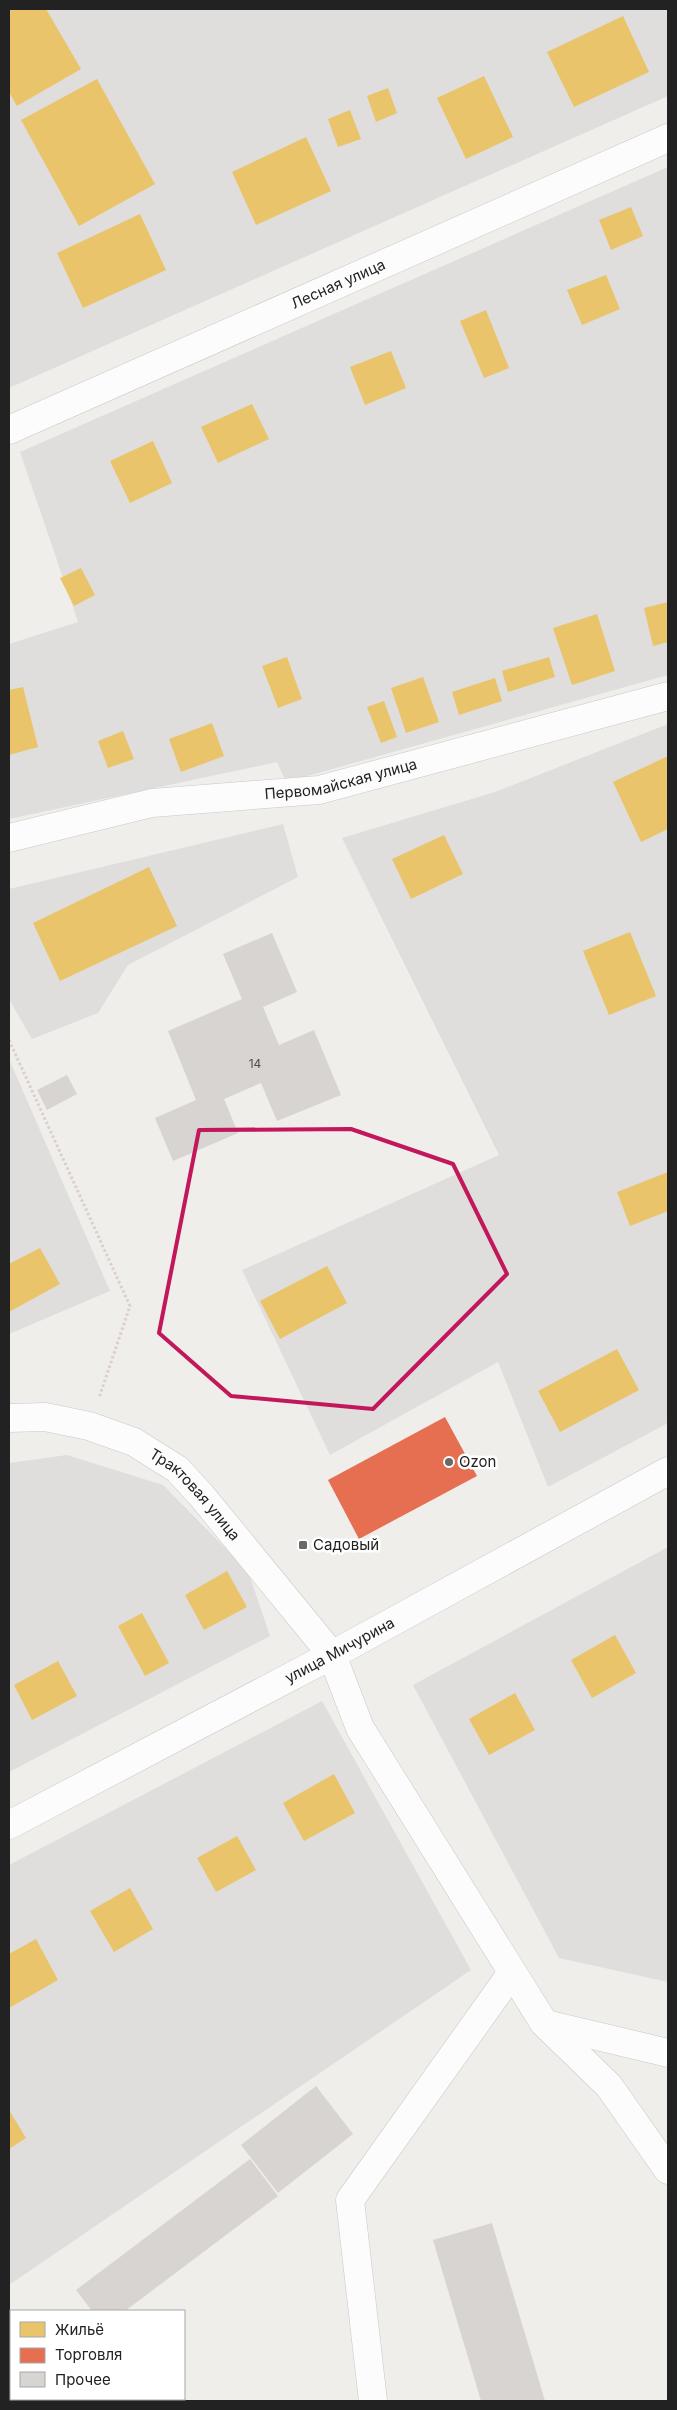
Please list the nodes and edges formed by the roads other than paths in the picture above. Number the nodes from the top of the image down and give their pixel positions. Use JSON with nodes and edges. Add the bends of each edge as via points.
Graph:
{"nodes":[{"id":1,"x":668,"y":138,"type":"edge"},
{"id":2,"x":9,"y":430,"type":"edge"},
{"id":3,"x":668,"y":696,"type":"edge"},
{"id":4,"x":9,"y":838,"type":"edge"},
{"id":5,"x":9,"y":1418,"type":"edge"},
{"id":6,"x":668,"y":1471,"type":"edge"},
{"id":7,"x":332,"y":1655,"type":"junction"},
{"id":8,"x":9,"y":1825,"type":"edge"},
{"id":9,"x":511,"y":1974,"type":"junction"},
{"id":10,"x":544,"y":2023,"type":"junction"},
{"id":11,"x":668,"y":2053,"type":"edge"},
{"id":12,"x":668,"y":2170,"type":"edge"},
{"id":13,"x":373,"y":2401,"type":"edge"}],
"edges":[{"from":1,"to":2,"type":"street","name":"Лесная улица"},
{"from":3,"to":4,"type":"street","name":"Первомайская улица","via":[[319,790],[152,803]]},
{"from":5,"to":7,"type":"street","name":"Трактовая улица","via":[[45,1417],[89,1426],[134,1442],[177,1469]]},
{"from":6,"to":7,"type":"street","name":"улица Мичурина"},
{"from":7,"to":8,"type":"street","name":"улица Мичурина"},
{"from":7,"to":9,"type":"street","name":"Трактовая улица","via":[[360,1728]]},
{"from":9,"to":10,"type":"street","name":"Трактовая улица"},
{"from":9,"to":13,"type":"street","via":[[350,2200]]},
{"from":10,"to":11,"type":"street"},
{"from":10,"to":12,"type":"street","name":"Трактовая улица","via":[[609,2086]]}]}
